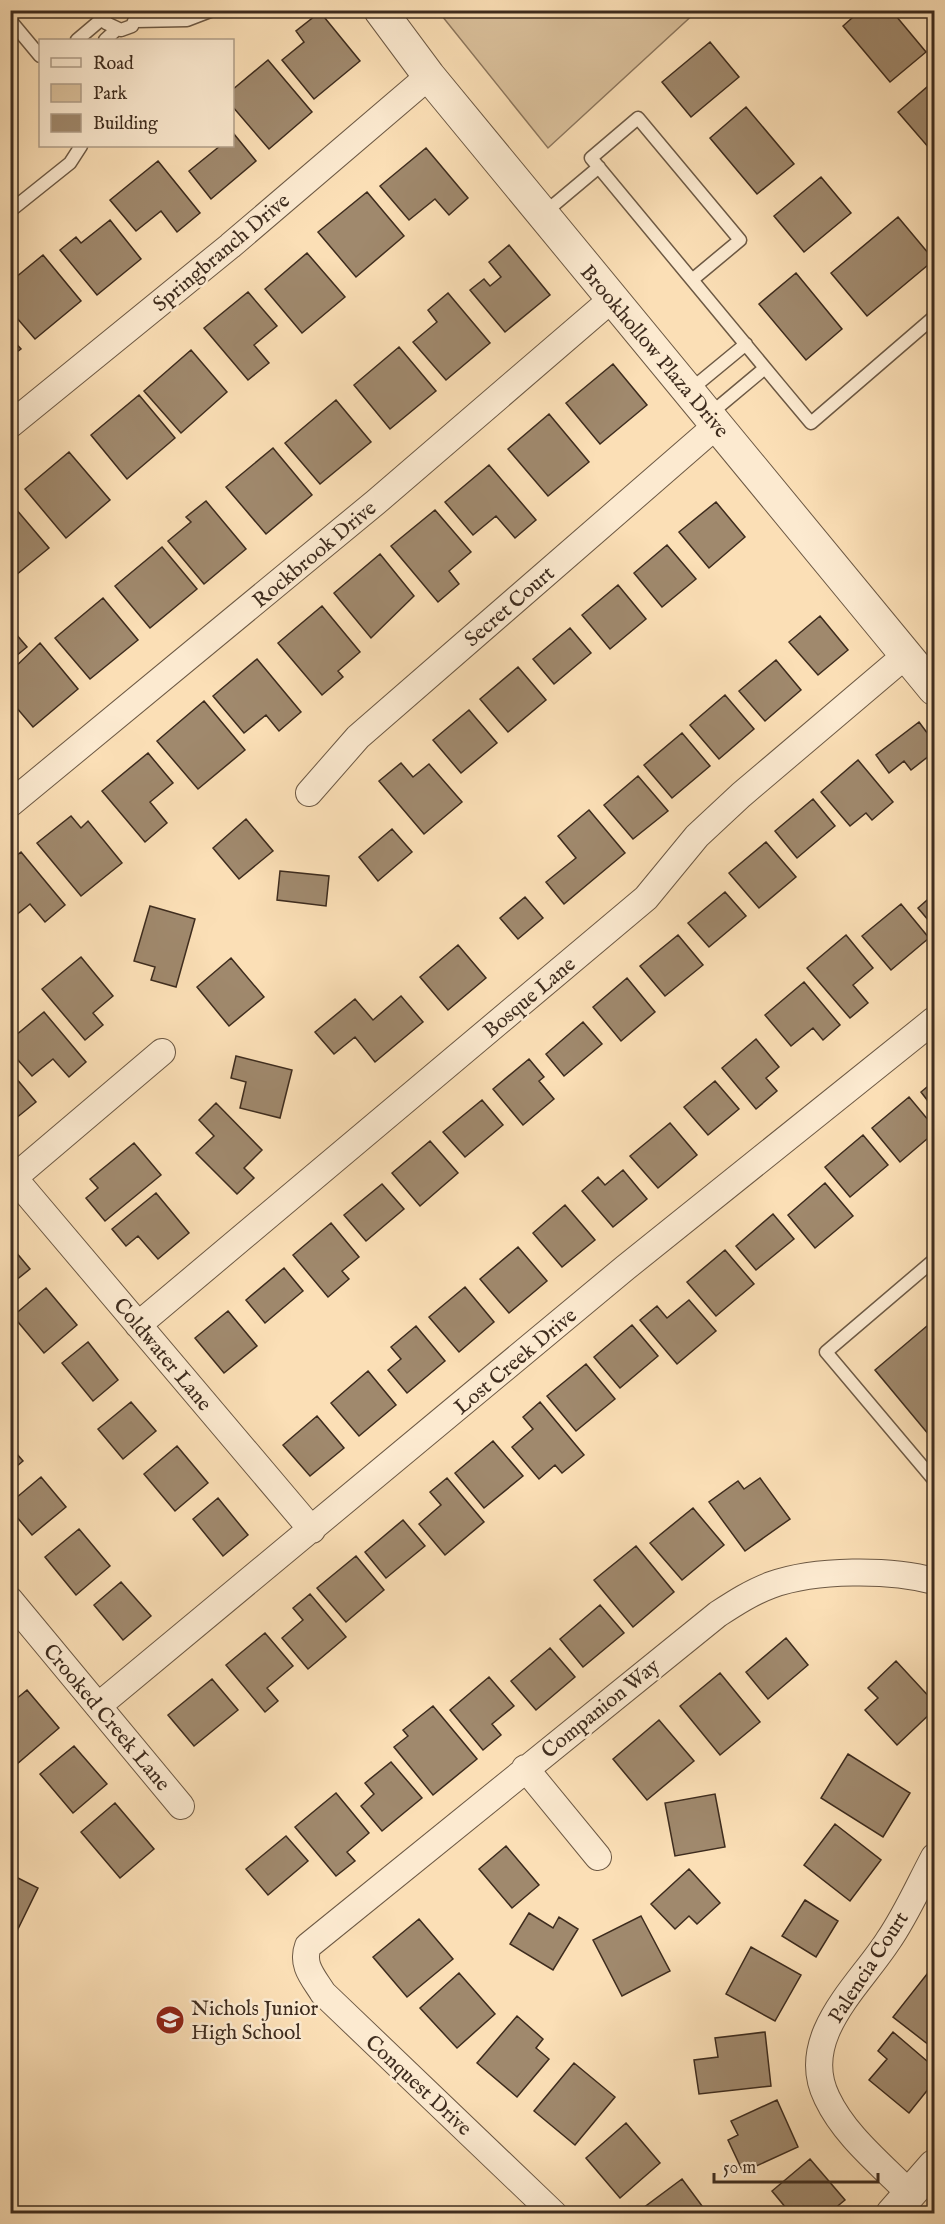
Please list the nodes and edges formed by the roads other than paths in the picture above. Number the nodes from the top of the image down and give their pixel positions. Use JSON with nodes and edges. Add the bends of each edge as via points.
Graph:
{"nodes":[{"id":1,"x":213,"y":10,"type":"edge"},
{"id":2,"x":380,"y":10,"type":"edge"},
{"id":3,"x":102,"y":14,"type":"edge"},
{"id":4,"x":137,"y":16,"type":"edge"},
{"id":5,"x":10,"y":20,"type":"edge"},
{"id":6,"x":117,"y":29,"type":"junction"},
{"id":7,"x":78,"y":39,"type":"edge"},
{"id":8,"x":106,"y":39,"type":"edge"},
{"id":9,"x":39,"y":55,"type":"edge"},
{"id":10,"x":429,"y":76,"type":"junction"},
{"id":11,"x":80,"y":147,"type":"edge"},
{"id":12,"x":599,"y":167,"type":"junction"},
{"id":13,"x":10,"y":211,"type":"edge"},
{"id":14,"x":543,"y":214,"type":"junction"},
{"id":15,"x":692,"y":280,"type":"junction"},
{"id":16,"x":612,"y":299,"type":"junction"},
{"id":17,"x":934,"y":317,"type":"edge"},
{"id":18,"x":746,"y":344,"type":"junction"},
{"id":19,"x":765,"y":368,"type":"junction"},
{"id":20,"x":689,"y":391,"type":"junction"},
{"id":21,"x":713,"y":420,"type":"junction"},
{"id":22,"x":10,"y":425,"type":"edge"},
{"id":23,"x":906,"y":654,"type":"junction"},
{"id":24,"x":934,"y":688,"type":"edge"},
{"id":25,"x":309,"y":793,"type":"dead end"},
{"id":26,"x":10,"y":804,"type":"edge"},
{"id":27,"x":934,"y":1020,"type":"edge"},
{"id":28,"x":162,"y":1052,"type":"dead end"},
{"id":29,"x":12,"y":1180,"type":"edge"},
{"id":30,"x":934,"y":1260,"type":"edge"},
{"id":31,"x":138,"y":1325,"type":"junction"},
{"id":32,"x":934,"y":1479,"type":"edge"},
{"id":33,"x":312,"y":1530,"type":"junction"},
{"id":34,"x":934,"y":1581,"type":"edge"},
{"id":35,"x":10,"y":1600,"type":"edge"},
{"id":36,"x":98,"y":1706,"type":"junction"},
{"id":37,"x":525,"y":1768,"type":"junction"},
{"id":38,"x":181,"y":1806,"type":"dead end"},
{"id":39,"x":598,"y":1857,"type":"dead end"},
{"id":40,"x":934,"y":1857,"type":"edge"},
{"id":41,"x":308,"y":1946,"type":"joint"},
{"id":42,"x":934,"y":2166,"type":"edge"},
{"id":43,"x":901,"y":2204,"type":"edge"},
{"id":44,"x":554,"y":2214,"type":"edge"}],
"edges":[{"from":1,"to":4,"type":"lane","via":[[187,21]]},
{"from":2,"to":10,"type":"street","name":"Brookhollow Plaza Drive"},
{"from":3,"to":6,"type":"lane","via":[[110,27]]},
{"from":3,"to":7,"type":"lane"},
{"from":4,"to":6,"type":"lane","via":[[127,28]]},
{"from":5,"to":9,"type":"lane"},
{"from":6,"to":8,"type":"lane"},
{"from":10,"to":14,"type":"street","name":"Brookhollow Plaza Drive"},
{"from":10,"to":22,"type":"street","name":"Springbranch Drive","via":[[230,246]]},
{"from":11,"to":13,"type":"lane","via":[[70,163]]},
{"from":12,"to":14,"type":"lane"},
{"from":12,"to":15,"type":"lane"},
{"from":12,"to":15,"type":"lane","via":[[591,158],[639,118],[740,240]]},
{"from":14,"to":16,"type":"street","name":"Brookhollow Plaza Drive"},
{"from":15,"to":18,"type":"lane"},
{"from":16,"to":20,"type":"street","name":"Brookhollow Plaza Drive"},
{"from":16,"to":26,"type":"street","name":"Rockbrook Drive","via":[[358,517]]},
{"from":17,"to":19,"type":"lane","via":[[811,423]]},
{"from":18,"to":19,"type":"lane"},
{"from":18,"to":20,"type":"lane"},
{"from":19,"to":21,"type":"lane"},
{"from":20,"to":21,"type":"street","name":"Brookhollow Plaza Drive"},
{"from":21,"to":23,"type":"street","name":"Brookhollow Plaza Drive"},
{"from":21,"to":25,"type":"street","name":"Secret Court","via":[[358,737]]},
{"from":23,"to":24,"type":"street","name":"Brookhollow Plaza Drive"},
{"from":23,"to":31,"type":"street","name":"Bosque Lane","via":[[697,836],[646,898]]},
{"from":27,"to":33,"type":"street","name":"Lost Creek Drive","via":[[625,1268]]},
{"from":28,"to":29,"type":"street"},
{"from":29,"to":31,"type":"street","name":"Coldwater Lane"},
{"from":30,"to":32,"type":"lane","via":[[826,1352]]},
{"from":31,"to":33,"type":"street","name":"Coldwater Lane"},
{"from":33,"to":36,"type":"street","name":"Lost Creek Drive"},
{"from":34,"to":37,"type":"street","name":"Companion Way","via":[[861,1573],[813,1576],[773,1584],[746,1596]]},
{"from":35,"to":36,"type":"street","name":"Crooked Creek Lane"},
{"from":36,"to":38,"type":"street","name":"Crooked Creek Lane"},
{"from":37,"to":39,"type":"street"},
{"from":37,"to":41,"type":"street","name":"Companion Way"},
{"from":40,"to":43,"type":"street","name":"Palencia Court","via":[[889,1940],[833,2016],[821,2042],[820,2069],[825,2095],[842,2125]]},
{"from":41,"to":44,"type":"street","name":"Conquest Drive","via":[[306,1967],[323,1993]]},
{"from":42,"to":43,"type":"street"}]}
